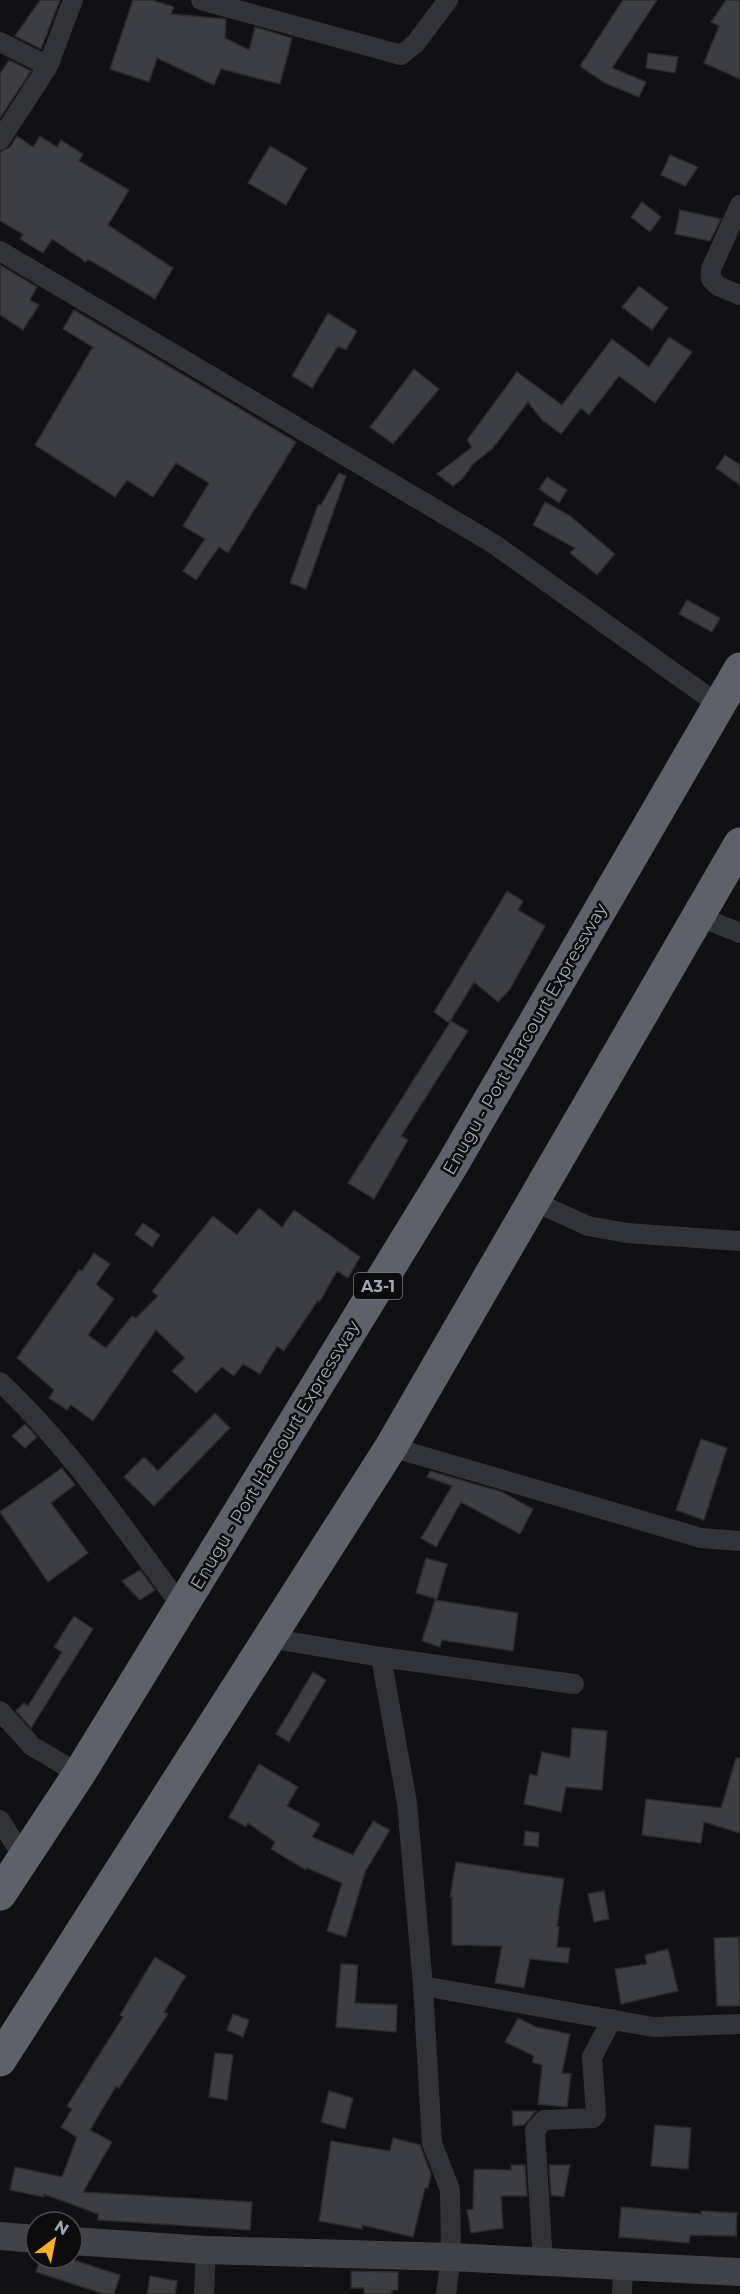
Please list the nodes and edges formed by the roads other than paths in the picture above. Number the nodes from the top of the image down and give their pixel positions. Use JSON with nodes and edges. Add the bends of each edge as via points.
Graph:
{"nodes":[{"id":1,"x":73,"y":0,"type":"edge"},
{"id":2,"x":201,"y":0,"type":"edge"},
{"id":3,"x":448,"y":0,"type":"edge"},
{"id":4,"x":0,"y":42,"type":"edge"},
{"id":5,"x":48,"y":66,"type":"junction"},
{"id":6,"x":0,"y":140,"type":"edge"},
{"id":7,"x":740,"y":205,"type":"edge"},
{"id":8,"x":0,"y":251,"type":"edge"},
{"id":9,"x":740,"y":295,"type":"edge"},
{"id":10,"x":740,"y":669,"type":"edge"},
{"id":11,"x":719,"y":705,"type":"junction"},
{"id":12,"x":740,"y":844,"type":"edge"},
{"id":13,"x":698,"y":916,"type":"junction"},
{"id":14,"x":740,"y":933,"type":"edge"},
{"id":15,"x":533,"y":1201,"type":"junction"},
{"id":16,"x":740,"y":1240,"type":"edge"},
{"id":17,"x":0,"y":1382,"type":"edge"},
{"id":18,"x":391,"y":1447,"type":"junction"},
{"id":19,"x":740,"y":1541,"type":"edge"},
{"id":20,"x":182,"y":1607,"type":"junction"},
{"id":21,"x":268,"y":1638,"type":"junction"},
{"id":22,"x":381,"y":1657,"type":"junction"},
{"id":23,"x":574,"y":1684,"type":"dead end"},
{"id":24,"x":0,"y":1711,"type":"edge"},
{"id":25,"x":79,"y":1774,"type":"junction"},
{"id":26,"x":0,"y":1820,"type":"edge"},
{"id":27,"x":23,"y":1857,"type":"junction"},
{"id":28,"x":0,"y":1894,"type":"edge"},
{"id":29,"x":423,"y":1986,"type":"junction"},
{"id":30,"x":612,"y":2019,"type":"junction"},
{"id":31,"x":740,"y":2024,"type":"edge"},
{"id":32,"x":0,"y":2060,"type":"edge"},
{"id":33,"x":0,"y":2236,"type":"edge"},
{"id":34,"x":24,"y":2238,"type":"edge"},
{"id":35,"x":84,"y":2242,"type":"edge"},
{"id":36,"x":206,"y":2250,"type":"junction"},
{"id":37,"x":451,"y":2258,"type":"junction"},
{"id":38,"x":543,"y":2263,"type":"junction"},
{"id":39,"x":740,"y":2271,"type":"edge"},
{"id":40,"x":623,"y":2281,"type":"edge"},
{"id":41,"x":204,"y":2294,"type":"edge"},
{"id":42,"x":446,"y":2294,"type":"edge"}],
"edges":[{"from":1,"to":5,"type":"street"},
{"from":2,"to":3,"type":"street","via":[[401,55],[415,44]]},
{"from":4,"to":5,"type":"street"},
{"from":5,"to":6,"type":"street"},
{"from":7,"to":9,"type":"street","via":[[711,269],[711,279],[718,286]]},
{"from":8,"to":11,"type":"street","via":[[494,544]]},
{"from":10,"to":11,"type":"highway","name":"Enugu - Port Harcourt Expressway","number":"A3-1"},
{"from":11,"to":20,"type":"highway","name":"Enugu - Port Harcourt Expressway","number":"A3-1","via":[[452,1165]]},
{"from":12,"to":13,"type":"highway"},
{"from":13,"to":14,"type":"street"},
{"from":13,"to":15,"type":"highway"},
{"from":15,"to":16,"type":"street","via":[[588,1226],[627,1233]]},
{"from":15,"to":18,"type":"highway"},
{"from":17,"to":20,"type":"street","via":[[61,1444]]},
{"from":18,"to":19,"type":"street","via":[[701,1538]]},
{"from":18,"to":21,"type":"highway"},
{"from":20,"to":25,"type":"highway","name":"Enugu - Port Harcourt Expressway","number":"A3-1"},
{"from":21,"to":22,"type":"street"},
{"from":21,"to":32,"type":"highway"},
{"from":22,"to":23,"type":"street"},
{"from":22,"to":29,"type":"street","via":[[407,1803]]},
{"from":24,"to":25,"type":"street","via":[[32,1746]]},
{"from":25,"to":27,"type":"highway","name":"Enugu - Port Harcourt Expressway","number":"A3-1"},
{"from":26,"to":27,"type":"street"},
{"from":27,"to":28,"type":"highway","name":"Enugu - Port Harcourt Expressway","number":"A3-1"},
{"from":29,"to":30,"type":"street"},
{"from":29,"to":37,"type":"street","via":[[432,2143],[450,2190]]},
{"from":30,"to":31,"type":"street","via":[[653,2026]]},
{"from":30,"to":38,"type":"street","via":[[592,2057],[596,2114],[586,2120],[543,2120],[535,2130]]},
{"from":33,"to":34,"type":"main road"},
{"from":35,"to":36,"type":"main road"},
{"from":36,"to":37,"type":"main road"},
{"from":36,"to":41,"type":"street"},
{"from":37,"to":38,"type":"main road"},
{"from":37,"to":42,"type":"street"},
{"from":38,"to":40,"type":"main road"},
{"from":39,"to":40,"type":"main road"}]}
